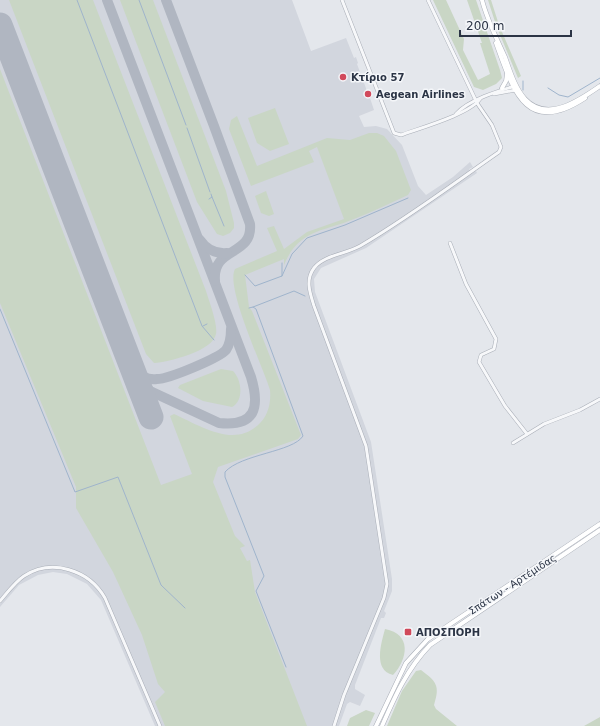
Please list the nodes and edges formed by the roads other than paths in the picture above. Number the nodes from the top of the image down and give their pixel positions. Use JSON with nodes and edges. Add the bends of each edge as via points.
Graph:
{"nodes":[{"id":1,"x":342,"y":0,"type":"edge"},
{"id":2,"x":428,"y":0,"type":"edge"},
{"id":3,"x":482,"y":0,"type":"edge"},
{"id":4,"x":492,"y":29,"type":"junction"},
{"id":5,"x":507,"y":71,"type":"junction"},
{"id":6,"x":600,"y":86,"type":"edge"},
{"id":7,"x":515,"y":87,"type":"junction"},
{"id":8,"x":502,"y":88,"type":"junction"},
{"id":9,"x":490,"y":95,"type":"junction"},
{"id":10,"x":477,"y":102,"type":"junction"},
{"id":11,"x":450,"y":243,"type":"dead end"},
{"id":12,"x":600,"y":399,"type":"edge"},
{"id":13,"x":527,"y":434,"type":"junction"},
{"id":14,"x":513,"y":443,"type":"dead end"},
{"id":15,"x":600,"y":524,"type":"edge"},
{"id":16,"x":600,"y":530,"type":"edge"},
{"id":17,"x":0,"y":601,"type":"edge"},
{"id":18,"x":160,"y":726,"type":"edge"},
{"id":19,"x":334,"y":726,"type":"edge"},
{"id":20,"x":376,"y":726,"type":"edge"},
{"id":21,"x":382,"y":726,"type":"edge"}],
"edges":[{"from":1,"to":10,"type":"street","via":[[394,133],[402,135],[467,110]]},
{"from":2,"to":10,"type":"street"},
{"from":3,"to":4,"type":"main road"},
{"from":4,"to":5,"type":"main road"},
{"from":4,"to":7,"type":"main road"},
{"from":5,"to":7,"type":"main road"},
{"from":5,"to":8,"type":"main road"},
{"from":6,"to":7,"type":"main road","via":[[567,110],[548,113],[534,110],[524,103]]},
{"from":7,"to":8,"type":"street"},
{"from":7,"to":9,"type":"street"},
{"from":8,"to":9,"type":"street"},
{"from":9,"to":10,"type":"street"},
{"from":10,"to":19,"type":"street","via":[[492,126],[501,147],[499,152],[360,246],[320,263],[313,269],[308,281],[314,306],[366,446],[387,584],[384,598]]},
{"from":11,"to":13,"type":"street","via":[[466,284],[496,340],[494,349],[480,357],[479,362],[505,406]]},
{"from":12,"to":13,"type":"street"},
{"from":13,"to":14,"type":"street"},
{"from":15,"to":20,"type":"main road","name":"Σπάτων - Αρτέμιδας","via":[[428,639],[406,663]]},
{"from":16,"to":21,"type":"main road","name":"Σπάτων - Αρτέμιδας","via":[[430,645],[404,677]]},
{"from":17,"to":18,"type":"street","via":[[23,577],[41,569],[76,571],[91,581],[105,598]]}]}
